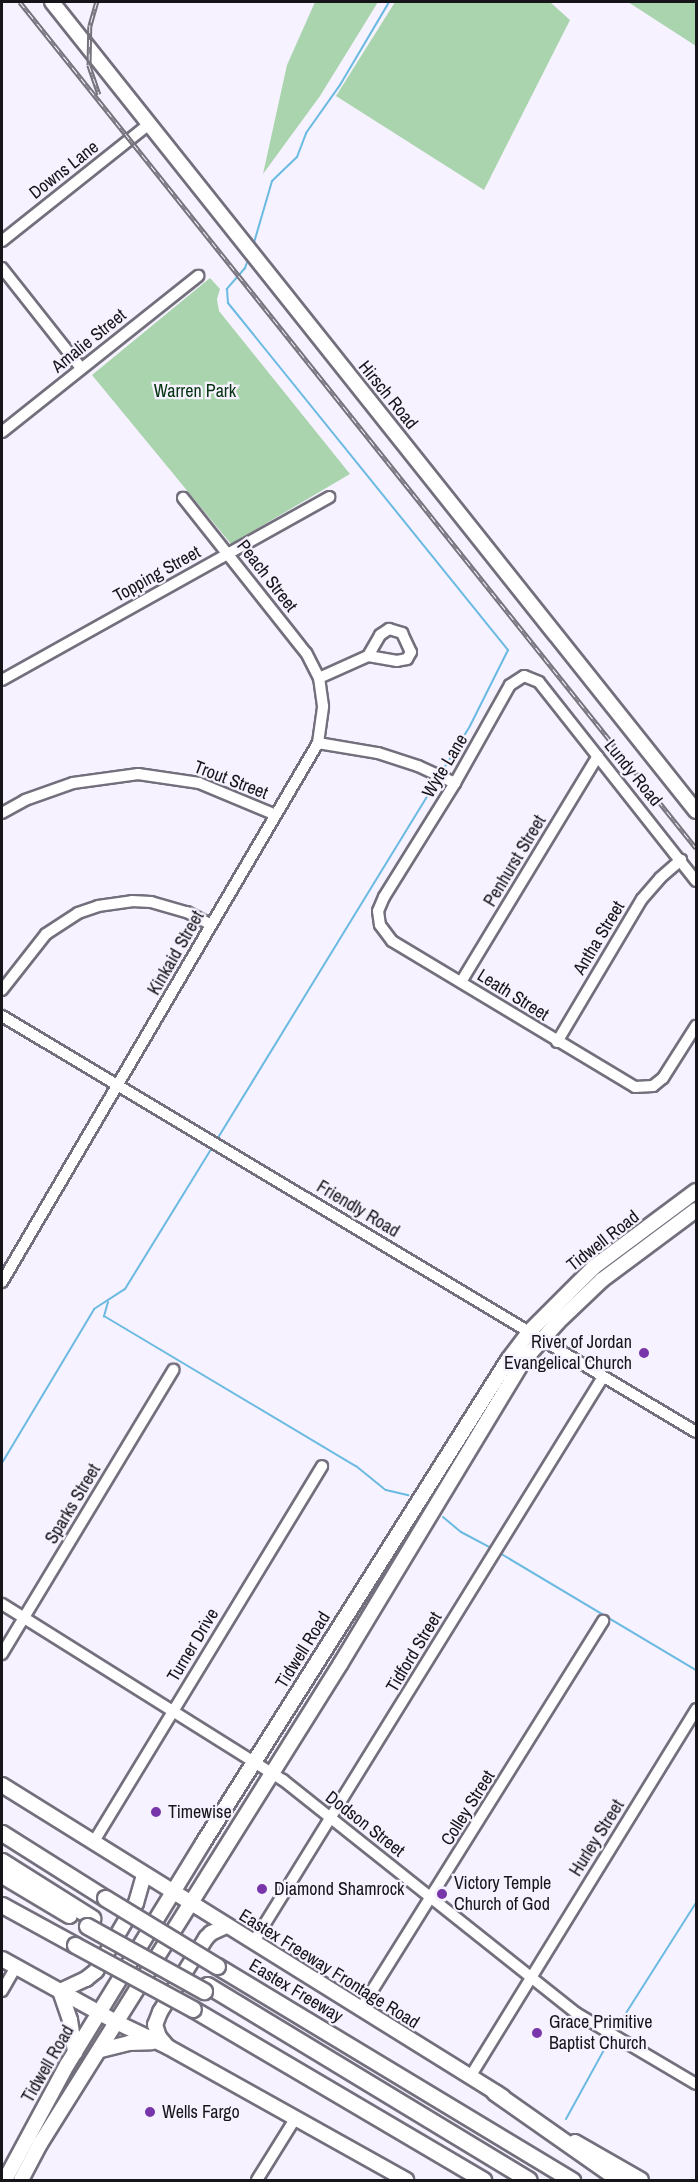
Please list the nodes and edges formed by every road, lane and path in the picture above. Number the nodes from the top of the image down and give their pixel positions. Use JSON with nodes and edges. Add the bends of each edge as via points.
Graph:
{"nodes":[{"id":1,"x":52,"y":2,"type":"edge"},
{"id":2,"x":148,"y":125,"type":"junction"},
{"id":3,"x":2,"y":241,"type":"edge"},
{"id":4,"x":2,"y":268,"type":"edge"},
{"id":5,"x":198,"y":276,"type":"dead end"},
{"id":6,"x":81,"y":368,"type":"junction"},
{"id":7,"x":2,"y":432,"type":"edge"},
{"id":8,"x":328,"y":497,"type":"dead end"},
{"id":9,"x":183,"y":498,"type":"dead end"},
{"id":10,"x":228,"y":553,"type":"junction"},
{"id":11,"x":368,"y":656,"type":"dead end"},
{"id":12,"x":319,"y":678,"type":"junction"},
{"id":13,"x":2,"y":680,"type":"edge"},
{"id":14,"x":543,"y":687,"type":"joint"},
{"id":15,"x":318,"y":743,"type":"junction"},
{"id":16,"x":598,"y":756,"type":"junction"},
{"id":17,"x":450,"y":781,"type":"junction"},
{"id":18,"x":696,"y":811,"type":"edge"},
{"id":19,"x":2,"y":813,"type":"edge"},
{"id":20,"x":276,"y":815,"type":"junction"},
{"id":21,"x":681,"y":860,"type":"junction"},
{"id":22,"x":696,"y":881,"type":"edge"},
{"id":23,"x":385,"y":895,"type":"joint"},
{"id":24,"x":211,"y":925,"type":"junction"},
{"id":25,"x":461,"y":982,"type":"junction"},
{"id":26,"x":2,"y":990,"type":"edge"},
{"id":27,"x":2,"y":1016,"type":"edge"},
{"id":28,"x":696,"y":1026,"type":"edge"},
{"id":29,"x":557,"y":1042,"type":"junction"},
{"id":30,"x":118,"y":1084,"type":"junction"},
{"id":31,"x":696,"y":1191,"type":"edge"},
{"id":32,"x":696,"y":1210,"type":"edge"},
{"id":33,"x":640,"y":1243,"type":"junction"},
{"id":34,"x":2,"y":1282,"type":"edge"},
{"id":35,"x":528,"y":1333,"type":"junction"},
{"id":36,"x":541,"y":1341,"type":"junction"},
{"id":37,"x":173,"y":1371,"type":"dead end"},
{"id":38,"x":603,"y":1377,"type":"junction"},
{"id":39,"x":696,"y":1432,"type":"edge"},
{"id":40,"x":458,"y":1452,"type":"junction"},
{"id":41,"x":322,"y":1466,"type":"dead end"},
{"id":42,"x":2,"y":1604,"type":"edge"},
{"id":43,"x":24,"y":1618,"type":"junction"},
{"id":44,"x":603,"y":1621,"type":"dead end"},
{"id":45,"x":322,"y":1652,"type":"junction"},
{"id":46,"x":2,"y":1654,"type":"edge"},
{"id":47,"x":341,"y":1663,"type":"junction"},
{"id":48,"x":696,"y":1709,"type":"edge"},
{"id":49,"x":173,"y":1710,"type":"junction"},
{"id":50,"x":254,"y":1762,"type":"junction"},
{"id":51,"x":271,"y":1772,"type":"junction"},
{"id":52,"x":2,"y":1785,"type":"edge"},
{"id":53,"x":331,"y":1818,"type":"junction"},
{"id":54,"x":2,"y":1833,"type":"edge"},
{"id":55,"x":93,"y":1843,"type":"junction"},
{"id":56,"x":2,"y":1861,"type":"edge"},
{"id":57,"x":2,"y":1869,"type":"edge"},
{"id":58,"x":2,"y":1875,"type":"edge"},
{"id":59,"x":144,"y":1875,"type":"junction"},
{"id":60,"x":2,"y":1884,"type":"edge"},
{"id":61,"x":173,"y":1893,"type":"junction"},
{"id":62,"x":432,"y":1898,"type":"junction"},
{"id":63,"x":190,"y":1904,"type":"junction"},
{"id":64,"x":2,"y":1905,"type":"edge"},
{"id":65,"x":90,"y":1922,"type":"junction"},
{"id":66,"x":226,"y":1926,"type":"junction"},
{"id":67,"x":253,"y":1943,"type":"junction"},
{"id":68,"x":2,"y":1959,"type":"edge"},
{"id":69,"x":16,"y":1967,"type":"junction"},
{"id":70,"x":530,"y":1978,"type":"junction"},
{"id":71,"x":2,"y":1991,"type":"edge"},
{"id":72,"x":60,"y":1991,"type":"junction"},
{"id":73,"x":360,"y":2010,"type":"junction"},
{"id":74,"x":99,"y":2013,"type":"junction"},
{"id":75,"x":118,"y":2023,"type":"junction"},
{"id":76,"x":162,"y":2044,"type":"junction"},
{"id":77,"x":101,"y":2050,"type":"junction"},
{"id":78,"x":75,"y":2053,"type":"junction"},
{"id":79,"x":470,"y":2077,"type":"junction"},
{"id":80,"x":696,"y":2084,"type":"edge"},
{"id":81,"x":494,"y":2092,"type":"junction"},
{"id":82,"x":295,"y":2119,"type":"junction"},
{"id":83,"x":5,"y":2181,"type":"edge"},
{"id":84,"x":21,"y":2181,"type":"edge"},
{"id":85,"x":257,"y":2181,"type":"edge"},
{"id":86,"x":406,"y":2181,"type":"edge"},
{"id":87,"x":483,"y":2181,"type":"edge"},
{"id":88,"x":529,"y":2181,"type":"edge"},
{"id":89,"x":572,"y":2181,"type":"edge"},
{"id":90,"x":619,"y":2181,"type":"edge"},
{"id":91,"x":641,"y":2181,"type":"edge"}],
"edges":[{"from":1,"to":2,"type":"main road","name":"Hirsch Road"},
{"from":2,"to":3,"type":"street","name":"Downs Lane"},
{"from":2,"to":18,"type":"main road","name":"Hirsch Road"},
{"from":4,"to":6,"type":"street"},
{"from":5,"to":6,"type":"street","name":"Amalie Street"},
{"from":6,"to":7,"type":"street","name":"Amalie Street"},
{"from":8,"to":10,"type":"street","name":"Topping Street"},
{"from":9,"to":10,"type":"street","name":"Peach Street"},
{"from":10,"to":12,"type":"street","name":"Peach Street","via":[[296,639]]},
{"from":10,"to":13,"type":"street","name":"Topping Street"},
{"from":11,"to":12,"type":"street"},
{"from":12,"to":15,"type":"street","name":"Kinkaid Street","via":[[323,706]]},
{"from":14,"to":16,"type":"street","name":"Lundy Road"},
{"from":14,"to":17,"type":"street","name":"Wyte Lane","via":[[524,676],[510,685]]},
{"from":15,"to":17,"type":"street","via":[[378,753]]},
{"from":15,"to":20,"type":"street","name":"Kinkaid Street"},
{"from":16,"to":21,"type":"street","name":"Lundy Road"},
{"from":16,"to":25,"type":"street","name":"Penhurst Street"},
{"from":17,"to":23,"type":"street","name":"Wyte Lane"},
{"from":19,"to":20,"type":"street","name":"Trout Street","via":[[25,800],[73,783],[138,774],[199,783]]},
{"from":20,"to":24,"type":"street","name":"Kinkaid Street"},
{"from":21,"to":22,"type":"street","name":"Lundy Road"},
{"from":21,"to":29,"type":"street","name":"Antha Street","via":[[642,899]]},
{"from":23,"to":25,"type":"street","name":"Leath Street","via":[[378,911],[384,934]]},
{"from":24,"to":26,"type":"street","via":[[187,912],[151,902],[98,906],[78,913],[46,934]]},
{"from":24,"to":30,"type":"street","name":"Kinkaid Street"},
{"from":25,"to":29,"type":"street","name":"Leath Street"},
{"from":27,"to":30,"type":"street","name":"Friendly Road"},
{"from":28,"to":29,"type":"street","name":"Leath Street","via":[[663,1078],[653,1086],[635,1087]]},
{"from":30,"to":34,"type":"street","name":"Kinkaid Street"},
{"from":30,"to":35,"type":"street","name":"Friendly Road"},
{"from":31,"to":33,"type":"main road","name":"Tidwell Road"},
{"from":32,"to":33,"type":"main road","name":"Tidwell Road"},
{"from":33,"to":35,"type":"main road","name":"Tidwell Road","via":[[594,1267]]},
{"from":33,"to":36,"type":"main road","name":"Tidwell Road"},
{"from":35,"to":36,"type":"street","name":"Friendly Road"},
{"from":35,"to":40,"type":"main road","name":"Tidwell Road"},
{"from":36,"to":38,"type":"street","name":"Friendly Road"},
{"from":36,"to":40,"type":"main road","name":"Tidwell Road"},
{"from":37,"to":43,"type":"street","name":"Sparks Street"},
{"from":38,"to":39,"type":"street","name":"Friendly Road"},
{"from":38,"to":53,"type":"street","name":"Tidford Street"},
{"from":40,"to":45,"type":"main road","name":"Tidwell Road"},
{"from":40,"to":47,"type":"main road","name":"Tidwell Road"},
{"from":41,"to":49,"type":"street","name":"Turner Drive"},
{"from":42,"to":43,"type":"street","name":"Dodson Street"},
{"from":43,"to":46,"type":"street","name":"Sparks Street"},
{"from":43,"to":49,"type":"street","name":"Dodson Street"},
{"from":44,"to":62,"type":"street","name":"Colley Street"},
{"from":45,"to":47,"type":"main road"},
{"from":45,"to":50,"type":"main road","name":"Tidwell Road"},
{"from":47,"to":51,"type":"main road","name":"Tidwell Road"},
{"from":48,"to":70,"type":"street","name":"Hurley Street"},
{"from":49,"to":50,"type":"street","name":"Dodson Street"},
{"from":49,"to":55,"type":"street","name":"Turner Drive"},
{"from":50,"to":51,"type":"street","name":"Dodson Street"},
{"from":50,"to":61,"type":"main road","name":"Tidwell Road"},
{"from":51,"to":53,"type":"street","name":"Dodson Street"},
{"from":51,"to":63,"type":"main road","name":"Tidwell Road"},
{"from":52,"to":55,"type":"main road","name":"Eastex Freeway Frontage Road"},
{"from":53,"to":62,"type":"street","name":"Dodson Street"},
{"from":53,"to":67,"type":"street","name":"Tidford Street"},
{"from":54,"to":89,"type":"highway","name":"Eastex Freeway","bridge":true},
{"from":55,"to":59,"type":"main road","name":"Eastex Freeway Frontage Road"},
{"from":56,"to":65,"type":"highway"},
{"from":57,"to":65,"type":"highway"},
{"from":58,"to":65,"type":"highway"},
{"from":59,"to":61,"type":"main road","name":"Eastex Freeway Frontage Road"},
{"from":59,"to":72,"type":"main road","via":[[136,1904],[96,1971]]},
{"from":60,"to":65,"type":"highway"},
{"from":61,"to":63,"type":"main road","name":"Eastex Freeway Frontage Road"},
{"from":61,"to":74,"type":"main road","name":"Tidwell Road"},
{"from":62,"to":70,"type":"street","name":"Dodson Street"},
{"from":62,"to":73,"type":"street","name":"Colley Street"},
{"from":63,"to":66,"type":"main road","name":"Eastex Freeway Frontage Road"},
{"from":63,"to":75,"type":"main road","name":"Tidwell Road"},
{"from":64,"to":87,"type":"highway","bridge":true,"via":[[193,2009]]},
{"from":65,"to":88,"type":"highway","bridge":true},
{"from":66,"to":67,"type":"main road","name":"Eastex Freeway Frontage Road"},
{"from":66,"to":76,"type":"main road","via":[[206,1938],[160,2012],[155,2025]]},
{"from":67,"to":73,"type":"main road","name":"Eastex Freeway Frontage Road"},
{"from":68,"to":69,"type":"main road"},
{"from":69,"to":71,"type":"street"},
{"from":69,"to":72,"type":"main road"},
{"from":70,"to":79,"type":"street","name":"Hurley Street"},
{"from":70,"to":80,"type":"street","name":"Dodson Street","via":[[619,2041]]},
{"from":72,"to":74,"type":"main road"},
{"from":72,"to":78,"type":"main road"},
{"from":73,"to":79,"type":"main road","name":"Eastex Freeway Frontage Road"},
{"from":74,"to":75,"type":"main road"},
{"from":74,"to":78,"type":"main road","name":"Tidwell Road"},
{"from":75,"to":76,"type":"main road"},
{"from":75,"to":77,"type":"main road","name":"Tidwell Road"},
{"from":76,"to":77,"type":"main road","via":[[129,2043]]},
{"from":76,"to":82,"type":"main road"},
{"from":77,"to":84,"type":"main road","name":"Tidwell Road","via":[[40,2144]]},
{"from":78,"to":83,"type":"main road","name":"Tidwell Road"},
{"from":79,"to":81,"type":"main road","name":"Eastex Freeway Frontage Road"},
{"from":81,"to":90,"type":"highway"},
{"from":81,"to":91,"type":"main road","name":"Eastex Freeway Frontage Road"},
{"from":82,"to":85,"type":"street"},
{"from":82,"to":86,"type":"main road"}]}
